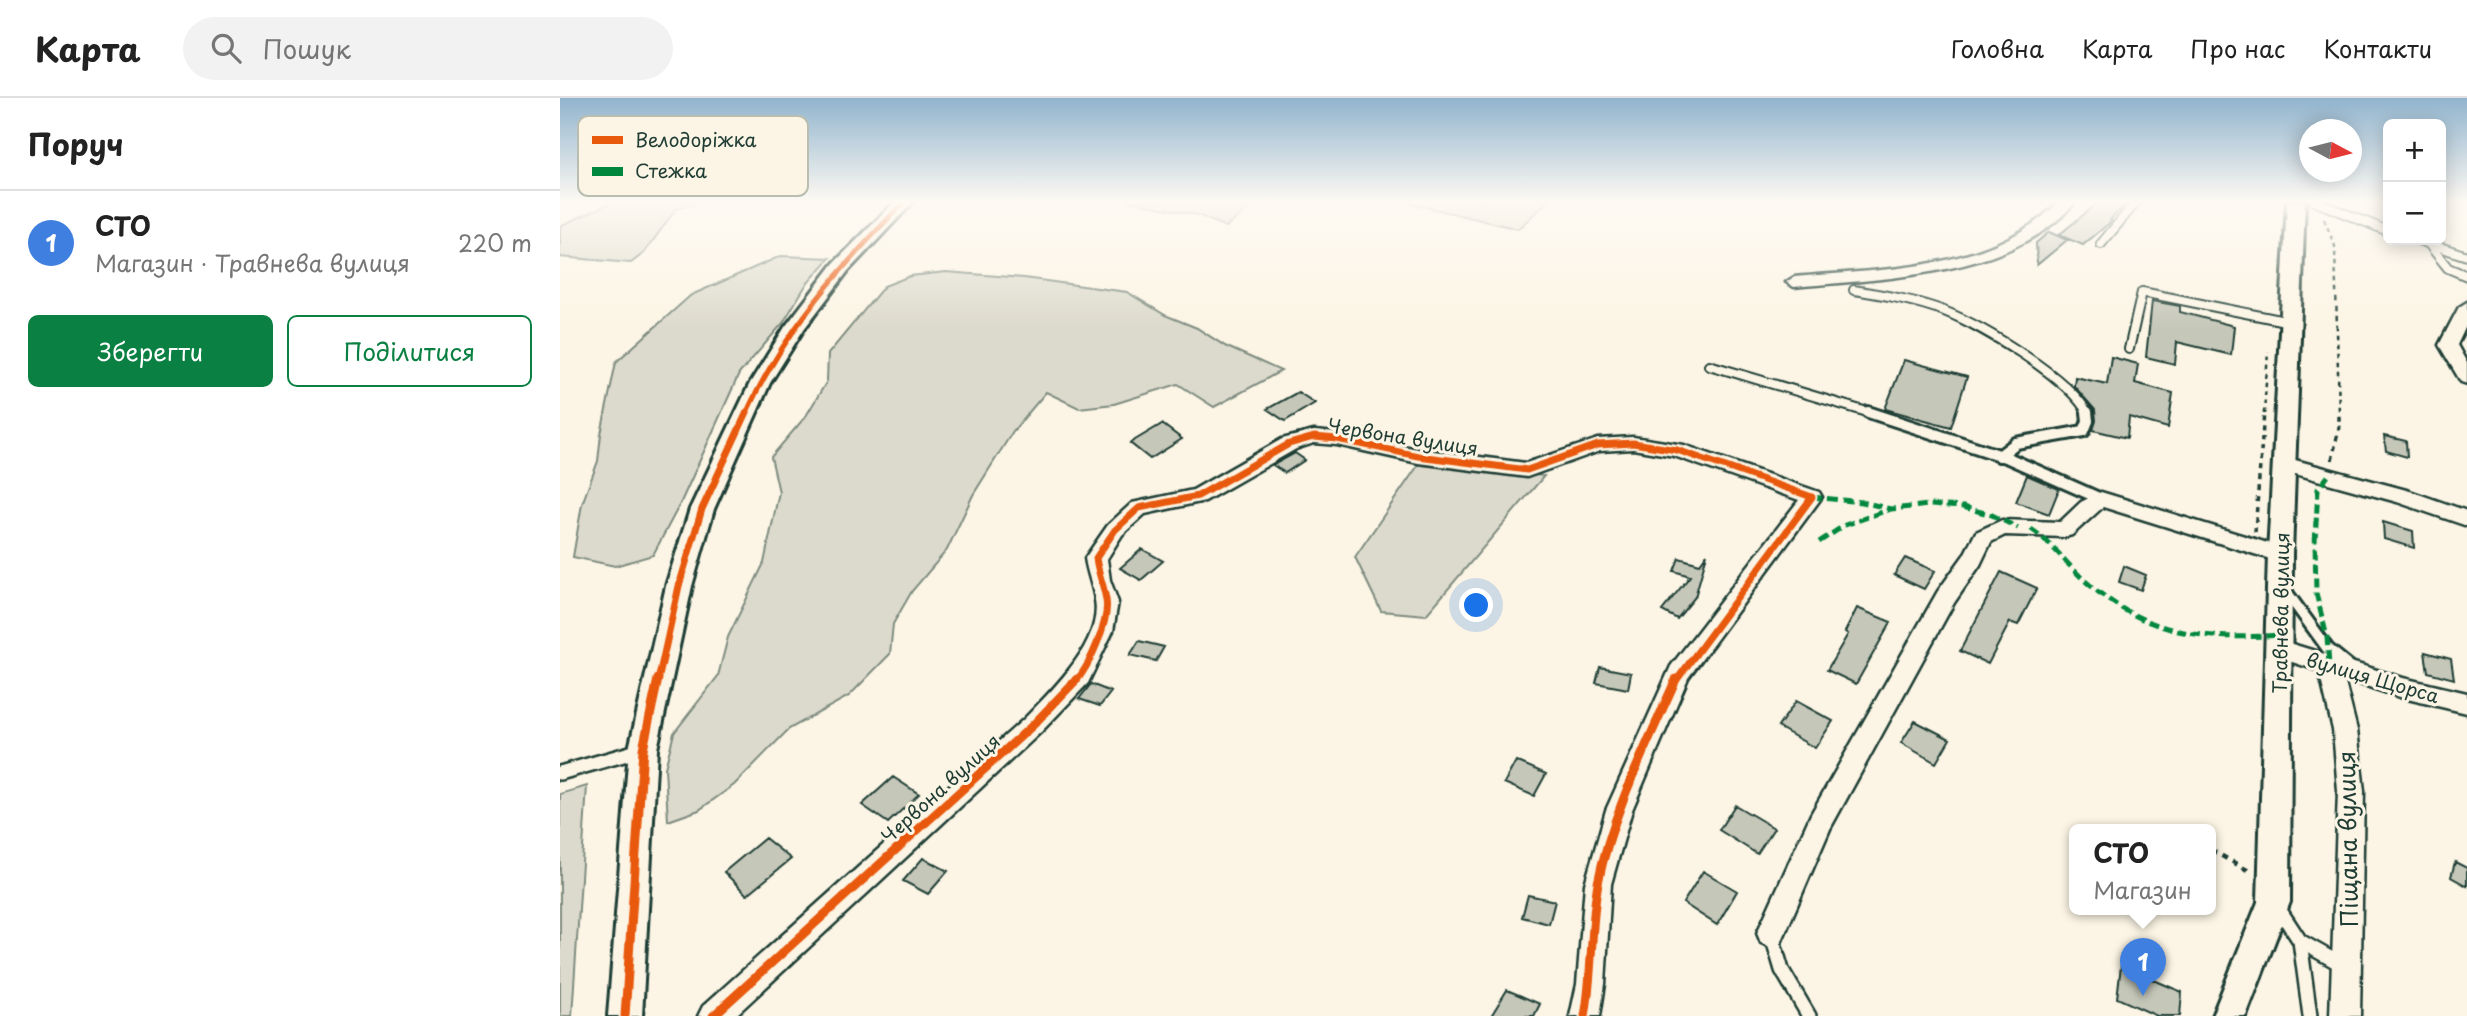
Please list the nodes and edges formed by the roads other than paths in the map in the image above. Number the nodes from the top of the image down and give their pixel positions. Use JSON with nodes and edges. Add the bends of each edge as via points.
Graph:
{"nodes":[{"id":1,"x":863,"y":244,"type":"edge"},
{"id":2,"x":2008,"y":244,"type":"edge"},
{"id":3,"x":2298,"y":244,"type":"edge"},
{"id":4,"x":2431,"y":245,"type":"edge"},
{"id":5,"x":2434,"y":245,"type":"edge"},
{"id":6,"x":2467,"y":256,"type":"edge"},
{"id":7,"x":2467,"y":276,"type":"edge"},
{"id":8,"x":1794,"y":282,"type":"dead end"},
{"id":9,"x":1854,"y":289,"type":"dead end"},
{"id":10,"x":2467,"y":307,"type":"edge"},
{"id":11,"x":2280,"y":320,"type":"junction"},
{"id":12,"x":2129,"y":348,"type":"dead end"},
{"id":13,"x":1709,"y":365,"type":"dead end"},
{"id":14,"x":2467,"y":378,"type":"edge"},
{"id":15,"x":1999,"y":456,"type":"junction"},
{"id":16,"x":2284,"y":464,"type":"junction"},
{"id":17,"x":2101,"y":499,"type":"junction"},
{"id":18,"x":2467,"y":519,"type":"edge"},
{"id":19,"x":2280,"y":554,"type":"junction"},
{"id":20,"x":2280,"y":582,"type":"junction"},
{"id":21,"x":2279,"y":649,"type":"junction"},
{"id":22,"x":2329,"y":664,"type":"junction"},
{"id":23,"x":2359,"y":674,"type":"junction"},
{"id":24,"x":2467,"y":703,"type":"edge"},
{"id":25,"x":643,"y":749,"type":"junction"},
{"id":26,"x":560,"y":773,"type":"edge"},
{"id":27,"x":2274,"y":902,"type":"junction"},
{"id":28,"x":1771,"y":933,"type":"joint"},
{"id":29,"x":2300,"y":941,"type":"junction"},
{"id":30,"x":2347,"y":967,"type":"junction"},
{"id":31,"x":1591,"y":984,"type":"junction"},
{"id":32,"x":625,"y":1016,"type":"edge"},
{"id":33,"x":713,"y":1016,"type":"edge"},
{"id":34,"x":1585,"y":1016,"type":"edge"},
{"id":35,"x":1595,"y":1016,"type":"edge"},
{"id":36,"x":1809,"y":1016,"type":"edge"},
{"id":37,"x":2229,"y":1016,"type":"edge"},
{"id":38,"x":2310,"y":1016,"type":"edge"},
{"id":39,"x":2345,"y":1016,"type":"edge"}],
"edges":[{"from":1,"to":25,"type":"street","via":[[795,327],[760,383],[729,447],[702,509],[679,586]]},
{"from":2,"to":8,"type":"street","via":[[1990,253],[1944,263]]},
{"from":3,"to":11,"type":"street","name":"Травнева вулиця"},
{"from":4,"to":7,"type":"lane","via":[[2448,268]]},
{"from":5,"to":6,"type":"lane"},
{"from":9,"to":15,"type":"lane","via":[[1895,296],[1972,323],[2043,367],[2087,409],[2089,421],[2084,431],[2016,443]]},
{"from":10,"to":14,"type":"street","via":[[2448,345]]},
{"from":11,"to":12,"type":"lane","via":[[2142,292]]},
{"from":11,"to":16,"type":"street","name":"Травнева вулиця"},
{"from":13,"to":15,"type":"lane"},
{"from":15,"to":17,"type":"lane"},
{"from":16,"to":18,"type":"street","via":[[2403,496]]},
{"from":16,"to":19,"type":"street","name":"Травнева вулиця"},
{"from":17,"to":19,"type":"street"},
{"from":17,"to":28,"type":"street","via":[[2065,530],[2002,527],[1983,537],[1820,822]]},
{"from":19,"to":20,"type":"street","name":"Травнева вулиця"},
{"from":20,"to":21,"type":"street","name":"Травнева вулиця"},
{"from":20,"to":23,"type":"lane","via":[[2328,649]]},
{"from":21,"to":22,"type":"street","name":"вулиця Щорса"},
{"from":21,"to":27,"type":"street","name":"Травнева вулиця"},
{"from":22,"to":23,"type":"street","name":"вулиця Щорса"},
{"from":22,"to":30,"type":"street","name":"Піщана вулиця","via":[[2345,730],[2351,791]]},
{"from":23,"to":24,"type":"street","name":"вулиця Щорса"},
{"from":25,"to":26,"type":"lane"},
{"from":25,"to":32,"type":"street"},
{"from":27,"to":29,"type":"lane"},
{"from":27,"to":37,"type":"street","name":"Травнева вулиця"},
{"from":28,"to":36,"type":"lane","via":[[1782,970]]},
{"from":29,"to":30,"type":"lane"},
{"from":29,"to":38,"type":"lane"},
{"from":30,"to":39,"type":"street","name":"Піщана вулиця"},
{"from":31,"to":33,"type":"street","name":"Червона вулиця","via":[[1598,884],[1619,810],[1679,673],[1812,497],[1677,450],[1633,443],[1598,445],[1527,470],[1314,437],[1289,444],[1198,496],[1139,508],[1115,530],[1096,558],[1107,602],[1101,631],[1080,676],[1034,725]]},
{"from":31,"to":34,"type":"street"},
{"from":31,"to":35,"type":"lane"}]}
